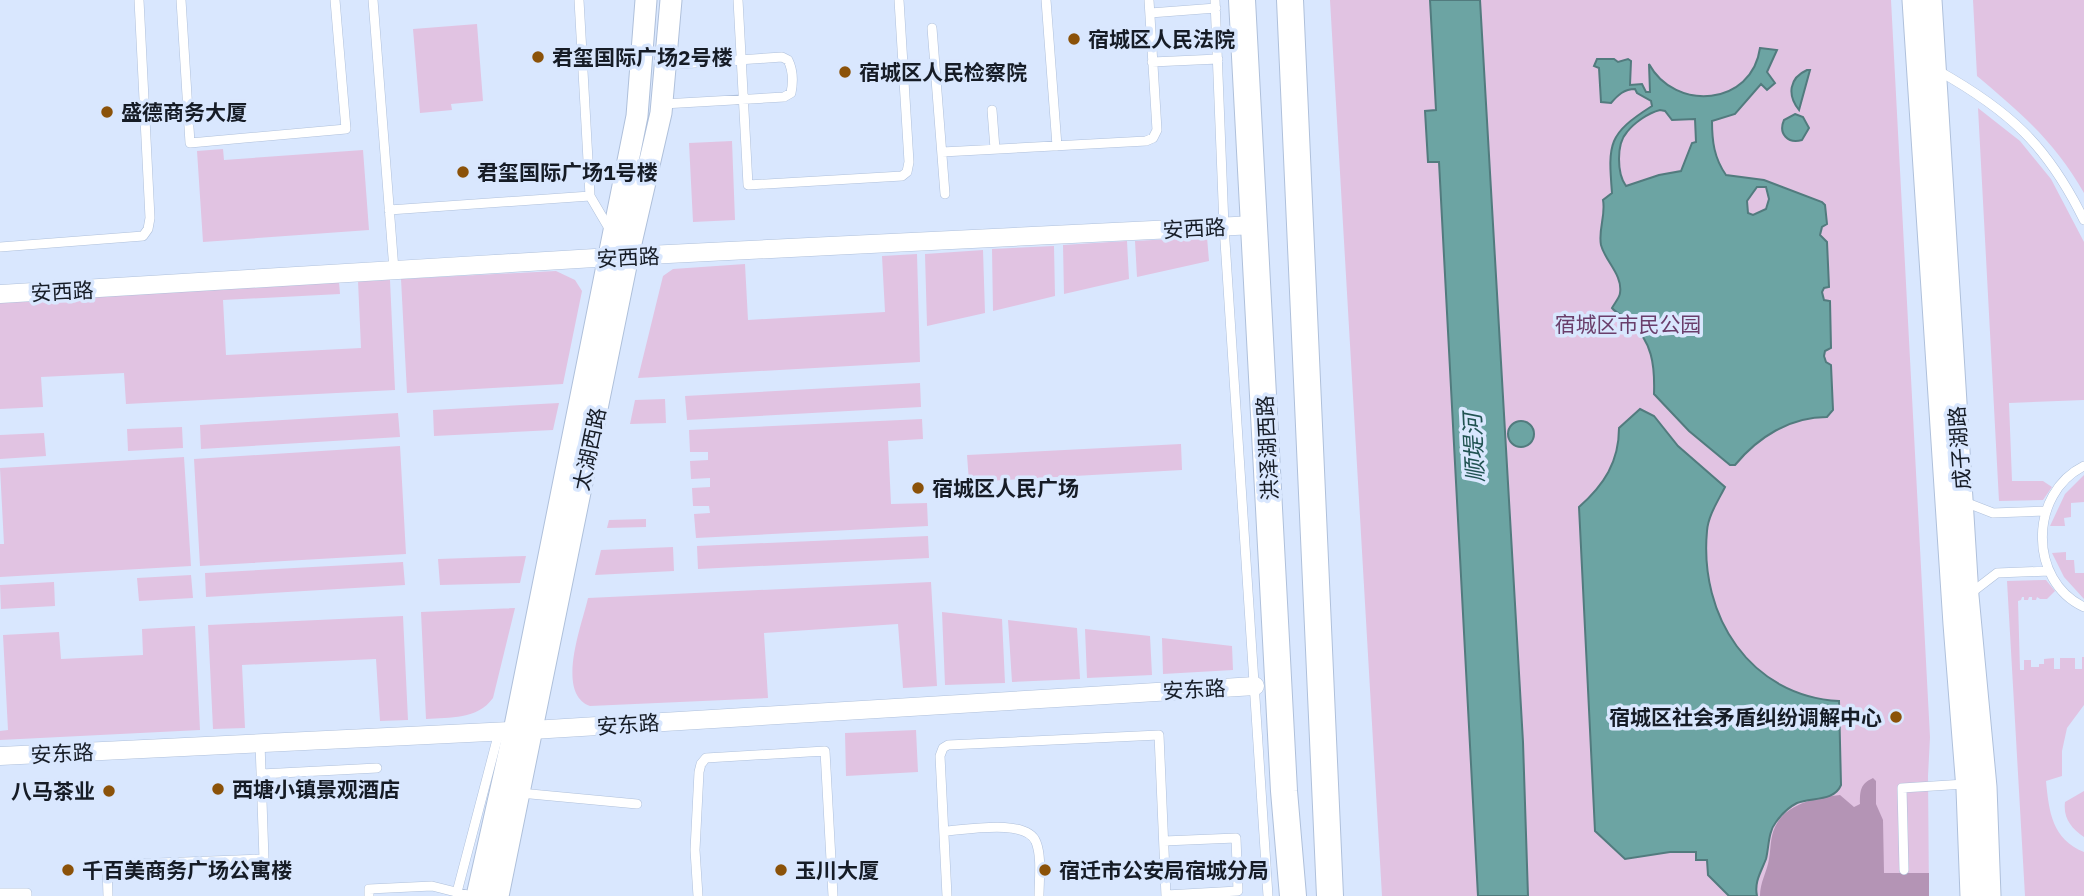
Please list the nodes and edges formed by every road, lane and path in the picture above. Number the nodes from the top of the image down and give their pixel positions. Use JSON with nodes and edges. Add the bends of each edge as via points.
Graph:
{"nodes":[{"id":1,"x":139,"y":0,"type":"edge"},
{"id":2,"x":181,"y":0,"type":"edge"},
{"id":3,"x":335,"y":0,"type":"edge"},
{"id":4,"x":373,"y":0,"type":"edge"},
{"id":5,"x":579,"y":0,"type":"edge"},
{"id":6,"x":646,"y":0,"type":"edge"},
{"id":7,"x":671,"y":0,"type":"edge"},
{"id":8,"x":738,"y":0,"type":"edge"},
{"id":9,"x":899,"y":0,"type":"edge"},
{"id":10,"x":1046,"y":0,"type":"edge"},
{"id":11,"x":1149,"y":0,"type":"edge"},
{"id":12,"x":1242,"y":0,"type":"edge"},
{"id":13,"x":1290,"y":0,"type":"edge"},
{"id":14,"x":1913,"y":0,"type":"edge"},
{"id":15,"x":1931,"y":0,"type":"edge"},
{"id":16,"x":1216,"y":4,"type":"edge"},
{"id":17,"x":1150,"y":13,"type":"junction"},
{"id":18,"x":932,"y":28,"type":"dead end"},
{"id":19,"x":1218,"y":59,"type":"junction"},
{"id":20,"x":742,"y":60,"type":"junction"},
{"id":21,"x":1153,"y":62,"type":"junction"},
{"id":22,"x":666,"y":65,"type":"junction"},
{"id":23,"x":1935,"y":69,"type":"junction"},
{"id":24,"x":744,"y":100,"type":"junction"},
{"id":25,"x":661,"y":104,"type":"junction"},
{"id":26,"x":992,"y":110,"type":"dead end"},
{"id":27,"x":1057,"y":146,"type":"junction"},
{"id":28,"x":995,"y":149,"type":"junction"},
{"id":29,"x":942,"y":152,"type":"junction"},
{"id":30,"x":945,"y":194,"type":"dead end"},
{"id":31,"x":590,"y":196,"type":"junction"},
{"id":32,"x":389,"y":210,"type":"junction"},
{"id":33,"x":2084,"y":220,"type":"edge"},
{"id":34,"x":1255,"y":225,"type":"junction"},
{"id":35,"x":1224,"y":226,"type":"junction"},
{"id":36,"x":613,"y":235,"type":"junction"},
{"id":37,"x":0,"y":247,"type":"edge"},
{"id":38,"x":618,"y":257,"type":"junction"},
{"id":39,"x":394,"y":271,"type":"junction"},
{"id":40,"x":0,"y":294,"type":"edge"},
{"id":41,"x":2084,"y":466,"type":"edge"},
{"id":42,"x":1962,"y":501,"type":"junction"},
{"id":43,"x":2045,"y":511,"type":"junction"},
{"id":44,"x":2049,"y":571,"type":"junction"},
{"id":45,"x":1968,"y":596,"type":"junction"},
{"id":46,"x":2084,"y":607,"type":"edge"},
{"id":47,"x":1255,"y":686,"type":"junction"},
{"id":48,"x":515,"y":731,"type":"junction"},
{"id":49,"x":260,"y":743,"type":"junction"},
{"id":50,"x":0,"y":757,"type":"edge"},
{"id":51,"x":377,"y":768,"type":"dead end"},
{"id":52,"x":261,"y":774,"type":"junction"},
{"id":53,"x":1967,"y":784,"type":"junction"},
{"id":54,"x":520,"y":793,"type":"junction"},
{"id":55,"x":637,"y":804,"type":"dead end"},
{"id":56,"x":944,"y":831,"type":"junction"},
{"id":57,"x":1164,"y":841,"type":"junction"},
{"id":58,"x":1904,"y":870,"type":"dead end"},
{"id":59,"x":0,"y":893,"type":"edge"},
{"id":60,"x":466,"y":895,"type":"edge"},
{"id":61,"x":27,"y":896,"type":"edge"},
{"id":62,"x":108,"y":896,"type":"edge"},
{"id":63,"x":369,"y":896,"type":"edge"},
{"id":64,"x":498,"y":896,"type":"edge"},
{"id":65,"x":698,"y":896,"type":"edge"},
{"id":66,"x":833,"y":896,"type":"edge"},
{"id":67,"x":947,"y":896,"type":"edge"},
{"id":68,"x":1040,"y":896,"type":"edge"},
{"id":69,"x":1166,"y":896,"type":"edge"},
{"id":70,"x":1268,"y":896,"type":"edge"},
{"id":71,"x":1293,"y":896,"type":"edge"},
{"id":72,"x":1330,"y":896,"type":"edge"},
{"id":73,"x":1971,"y":896,"type":"edge"},
{"id":74,"x":1990,"y":896,"type":"edge"}],
"edges":[{"from":1,"to":37,"type":"lane","via":[[148,229],[142,236]]},
{"from":2,"to":3,"type":"lane","via":[[190,143],[346,129]]},
{"from":4,"to":32,"type":"lane"},
{"from":5,"to":31,"type":"lane"},
{"from":6,"to":36,"type":"street","name":"太湖西路","via":[[637,116]]},
{"from":7,"to":22,"type":"street","name":"太湖西路"},
{"from":8,"to":20,"type":"lane"},
{"from":9,"to":24,"type":"lane","via":[[909,162],[902,176],[748,185]]},
{"from":10,"to":27,"type":"lane"},
{"from":11,"to":17,"type":"lane"},
{"from":12,"to":34,"type":"main road","name":"洪泽湖西路"},
{"from":13,"to":72,"type":"main road","name":"洪泽湖西路"},
{"from":14,"to":53,"type":"street","name":"成子湖路"},
{"from":15,"to":23,"type":"street","name":"成子湖路"},
{"from":16,"to":17,"type":"lane"},
{"from":16,"to":19,"type":"lane"},
{"from":17,"to":21,"type":"lane"},
{"from":18,"to":29,"type":"lane"},
{"from":19,"to":21,"type":"lane"},
{"from":19,"to":35,"type":"lane"},
{"from":20,"to":22,"type":"lane"},
{"from":20,"to":24,"type":"lane"},
{"from":20,"to":24,"type":"lane","via":[[782,57],[791,66],[790,93]]},
{"from":21,"to":27,"type":"lane","via":[[1157,131],[1153,138]]},
{"from":22,"to":25,"type":"street","name":"太湖西路"},
{"from":23,"to":33,"type":"lane","via":[[1984,98],[2032,138],[2056,169]]},
{"from":23,"to":42,"type":"street","name":"成子湖路"},
{"from":24,"to":25,"type":"lane"},
{"from":25,"to":38,"type":"street","name":"太湖西路"},
{"from":26,"to":28,"type":"lane"},
{"from":27,"to":28,"type":"lane"},
{"from":28,"to":29,"type":"lane"},
{"from":29,"to":30,"type":"lane"},
{"from":31,"to":32,"type":"lane"},
{"from":31,"to":36,"type":"lane"},
{"from":32,"to":39,"type":"lane"},
{"from":34,"to":35,"type":"street","name":"安西路"},
{"from":34,"to":71,"type":"main road","name":"洪泽湖西路"},
{"from":35,"to":38,"type":"street","name":"安西路"},
{"from":35,"to":47,"type":"lane"},
{"from":36,"to":38,"type":"street","name":"太湖西路"},
{"from":38,"to":39,"type":"street","name":"安西路"},
{"from":38,"to":48,"type":"street","name":"太湖西路"},
{"from":39,"to":40,"type":"street","name":"安西路"},
{"from":41,"to":43,"type":"lane","via":[[2057,489]]},
{"from":42,"to":43,"type":"lane","via":[[1993,513]]},
{"from":42,"to":45,"type":"street","name":"成子湖路"},
{"from":43,"to":44,"type":"lane","via":[[2041,537]]},
{"from":44,"to":45,"type":"lane","via":[[1997,573]]},
{"from":44,"to":46,"type":"lane","via":[[2057,585]]},
{"from":45,"to":74,"type":"street","name":"成子湖路","via":[[1986,787]]},
{"from":47,"to":48,"type":"street","name":"安东路"},
{"from":47,"to":70,"type":"lane"},
{"from":48,"to":49,"type":"street","name":"安东路"},
{"from":48,"to":54,"type":"street","name":"太湖西路"},
{"from":48,"to":60,"type":"street","name":"太湖西路"},
{"from":49,"to":50,"type":"street","name":"安东路"},
{"from":49,"to":52,"type":"lane"},
{"from":51,"to":52,"type":"lane"},
{"from":52,"to":62,"type":"lane","via":[[264,859],[107,865]]},
{"from":53,"to":58,"type":"lane","via":[[1902,788]]},
{"from":53,"to":73,"type":"street","name":"成子湖路"},
{"from":54,"to":55,"type":"lane"},
{"from":54,"to":64,"type":"street","name":"太湖西路"},
{"from":56,"to":57,"type":"lane","via":[[940,756],[948,745],[1159,735]]},
{"from":56,"to":67,"type":"lane"},
{"from":56,"to":68,"type":"lane","via":[[1012,827],[1030,832],[1037,848]]},
{"from":57,"to":69,"type":"lane"},
{"from":57,"to":69,"type":"lane","via":[[1236,838],[1238,891]]},
{"from":59,"to":61,"type":"lane"},
{"from":60,"to":63,"type":"lane","via":[[432,886],[369,889]]},
{"from":65,"to":66,"type":"lane","via":[[699,772],[706,758],[825,751]]}]}
